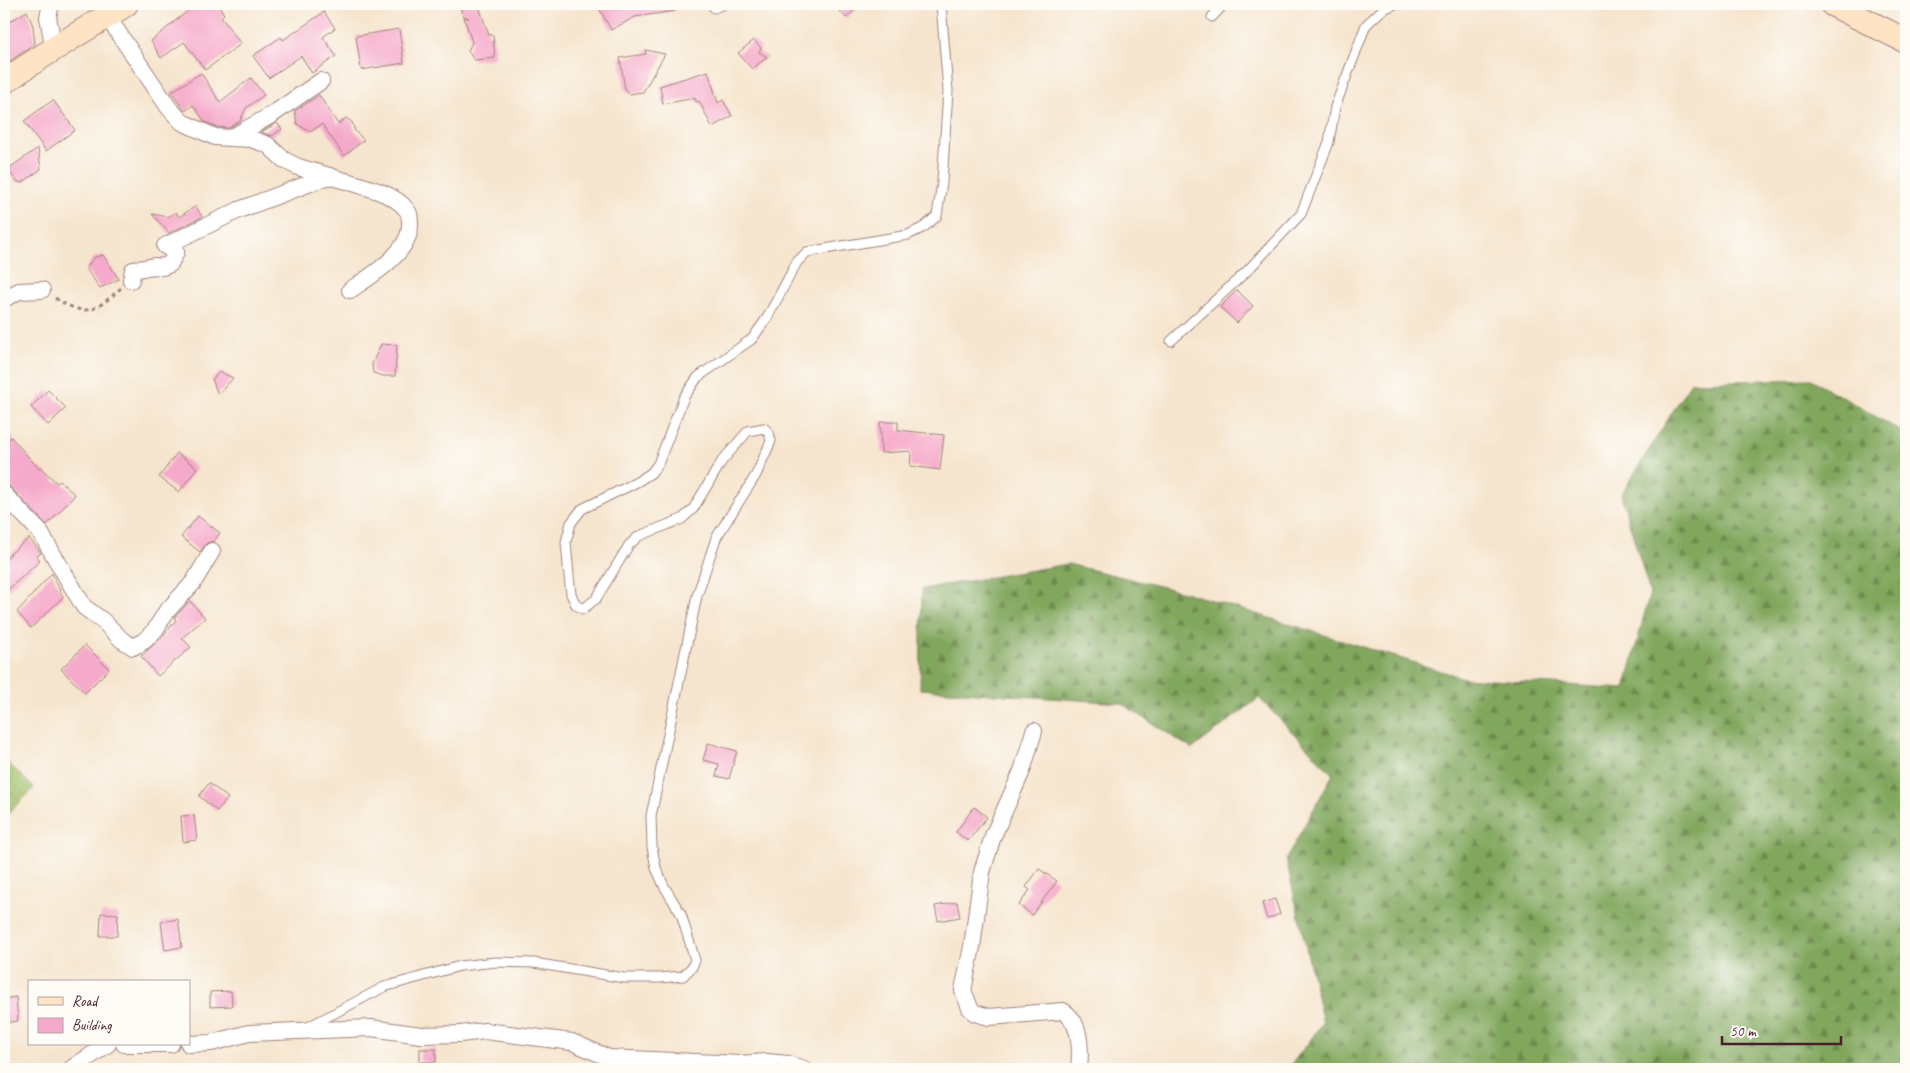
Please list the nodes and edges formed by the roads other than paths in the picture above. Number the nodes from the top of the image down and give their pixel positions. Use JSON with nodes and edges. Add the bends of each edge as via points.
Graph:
{"nodes":[{"id":1,"x":52,"y":4,"type":"edge"},
{"id":2,"x":724,"y":4,"type":"edge"},
{"id":3,"x":941,"y":4,"type":"edge"},
{"id":4,"x":1224,"y":4,"type":"edge"},
{"id":5,"x":1395,"y":4,"type":"edge"},
{"id":6,"x":1602,"y":4,"type":"edge"},
{"id":7,"x":1609,"y":4,"type":"edge"},
{"id":8,"x":1832,"y":4,"type":"edge"},
{"id":9,"x":714,"y":8,"type":"dead end"},
{"id":10,"x":116,"y":10,"type":"edge"},
{"id":11,"x":1212,"y":17,"type":"dead end"},
{"id":12,"x":1906,"y":41,"type":"edge"},
{"id":13,"x":54,"y":50,"type":"junction"},
{"id":14,"x":322,"y":81,"type":"dead end"},
{"id":15,"x":4,"y":82,"type":"edge"},
{"id":16,"x":232,"y":138,"type":"junction"},
{"id":17,"x":329,"y":176,"type":"junction"},
{"id":18,"x":131,"y":280,"type":"road end"},
{"id":19,"x":42,"y":290,"type":"road end"},
{"id":20,"x":350,"y":290,"type":"dead end"},
{"id":21,"x":4,"y":299,"type":"edge"},
{"id":22,"x":1171,"y":341,"type":"dead end"},
{"id":23,"x":4,"y":494,"type":"edge"},
{"id":24,"x":212,"y":550,"type":"dead end"},
{"id":25,"x":1034,"y":731,"type":"dead end"},
{"id":26,"x":299,"y":1032,"type":"junction"},
{"id":27,"x":190,"y":1044,"type":"edge"},
{"id":28,"x":105,"y":1046,"type":"edge"},
{"id":29,"x":71,"y":1069,"type":"edge"},
{"id":30,"x":804,"y":1069,"type":"edge"},
{"id":31,"x":1079,"y":1069,"type":"edge"}],
"edges":[{"from":1,"to":13,"type":"street","via":[[48,17]]},
{"from":2,"to":9,"type":"lane"},
{"from":3,"to":26,"type":"lane","via":[[948,91],[942,182],[934,221],[908,235],[807,252],[797,262],[752,339],[698,377],[684,397],[658,464],[636,482],[582,509],[571,523],[566,542],[574,599],[583,609],[596,599],[629,545],[639,536],[682,519],[693,509],[722,462],[748,431],[764,428],[770,433],[771,441],[756,475],[716,538],[697,596],[651,816],[656,868],[681,914],[695,960],[692,967],[683,976],[624,978],[534,963],[495,962],[460,966],[384,988]]},
{"from":4,"to":11,"type":"lane"},
{"from":5,"to":22,"type":"lane","via":[[1382,10],[1366,26],[1335,107],[1329,142],[1301,214]]},
{"from":6,"to":7,"type":"lane"},
{"from":8,"to":12,"type":"main road"},
{"from":10,"to":13,"type":"main road"},
{"from":10,"to":16,"type":"street","via":[[169,108],[182,122],[215,137]]},
{"from":13,"to":15,"type":"main road","via":[[32,61]]},
{"from":14,"to":16,"type":"street"},
{"from":16,"to":17,"type":"street","via":[[251,139],[268,145],[284,160]]},
{"from":17,"to":18,"type":"street","via":[[239,210],[165,246],[176,252],[170,264],[133,270]]},
{"from":17,"to":20,"type":"street","via":[[395,200],[409,216],[408,239],[398,252],[379,271]]},
{"from":19,"to":21,"type":"street","via":[[19,291]]},
{"from":23,"to":24,"type":"street","via":[[40,532],[84,608],[133,647],[155,630],[166,612],[193,583]]},
{"from":25,"to":31,"type":"street","via":[[1022,771],[993,836],[982,872],[963,990],[970,1008],[989,1017],[1063,1012],[1068,1015],[1077,1032]]},
{"from":26,"to":27,"type":"street","via":[[249,1033],[211,1044]]},
{"from":26,"to":30,"type":"street","via":[[371,1028],[421,1035],[484,1031],[572,1042],[609,1058],[739,1064],[767,1062]]},
{"from":28,"to":29,"type":"street"}]}
